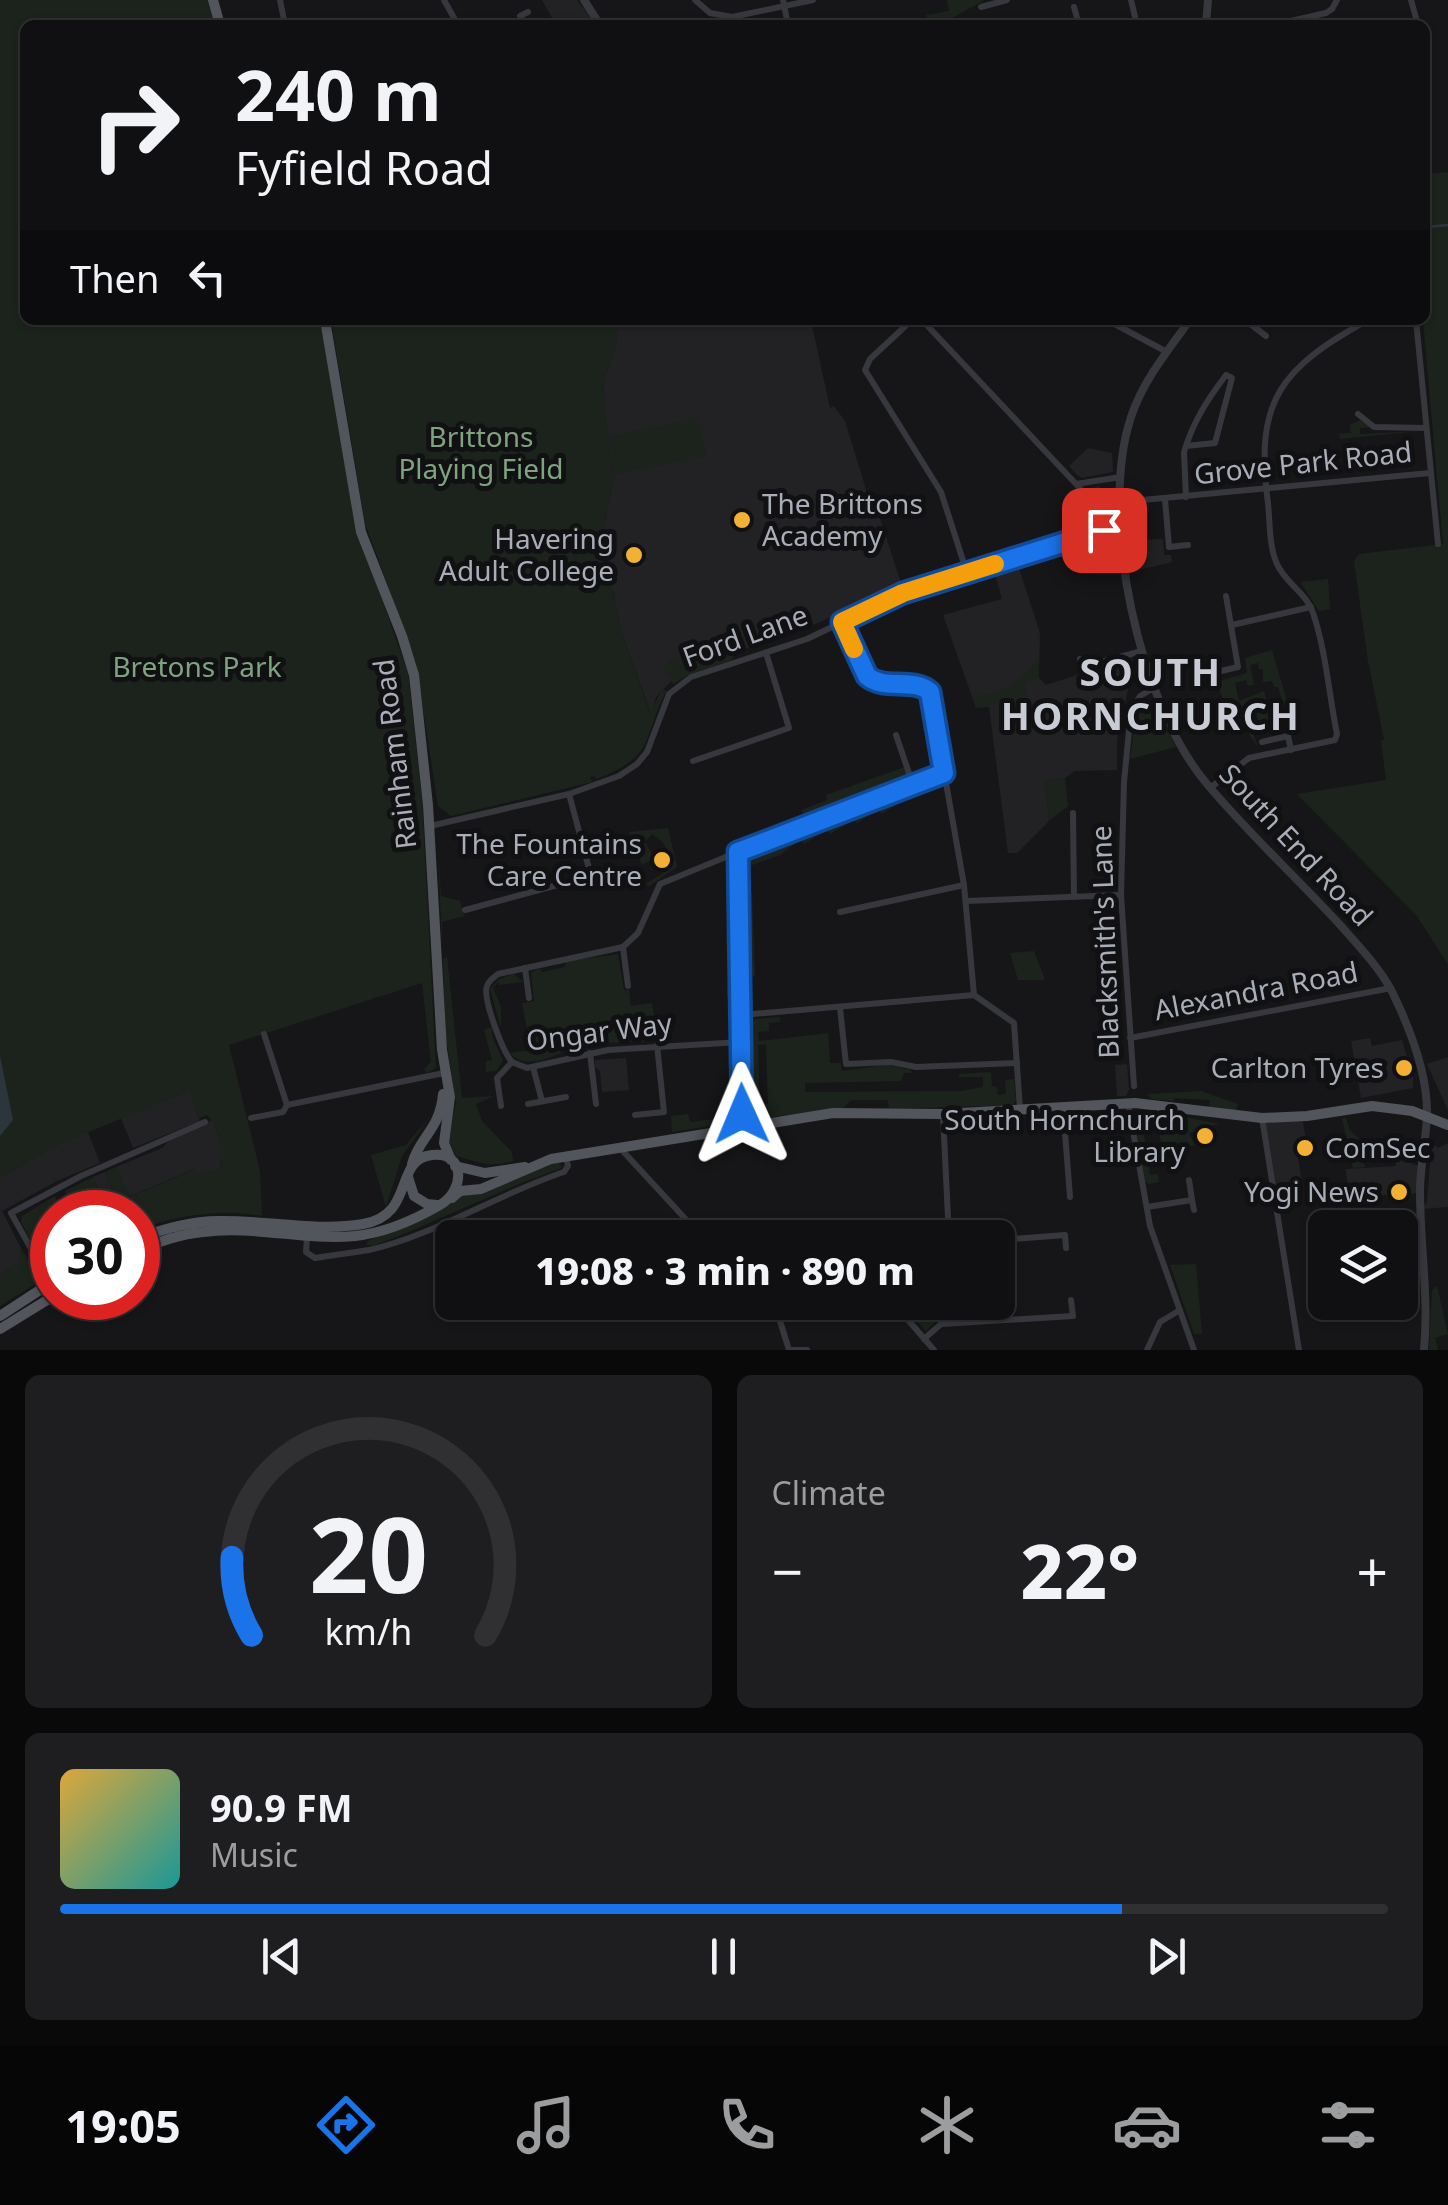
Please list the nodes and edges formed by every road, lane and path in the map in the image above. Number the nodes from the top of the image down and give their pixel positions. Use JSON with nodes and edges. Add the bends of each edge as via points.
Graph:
{"nodes":[{"id":1,"x":695,"y":0,"type":"edge"},
{"id":2,"x":813,"y":0,"type":"edge"},
{"id":3,"x":1007,"y":0,"type":"edge"},
{"id":4,"x":1336,"y":0,"type":"edge"},
{"id":5,"x":784,"y":3,"type":"edge"},
{"id":6,"x":981,"y":7,"type":"dead end"},
{"id":7,"x":1074,"y":8,"type":"dead end"},
{"id":8,"x":528,"y":12,"type":"dead end"},
{"id":9,"x":522,"y":20,"type":"edge"},
{"id":10,"x":1078,"y":20,"type":"edge"},
{"id":11,"x":1293,"y":20,"type":"edge"},
{"id":12,"x":326,"y":325,"type":"edge"},
{"id":13,"x":907,"y":325,"type":"edge"},
{"id":14,"x":927,"y":325,"type":"edge"},
{"id":15,"x":1116,"y":325,"type":"edge"},
{"id":16,"x":1186,"y":325,"type":"edge"},
{"id":17,"x":1252,"y":325,"type":"edge"},
{"id":18,"x":1359,"y":325,"type":"edge"},
{"id":19,"x":1416,"y":325,"type":"edge"},
{"id":20,"x":1266,"y":336,"type":"dead end"},
{"id":21,"x":1167,"y":352,"type":"junction"},
{"id":22,"x":1358,"y":414,"type":"dead end"},
{"id":23,"x":1426,"y":428,"type":"junction"},
{"id":24,"x":1186,"y":446,"type":"junction"},
{"id":25,"x":1430,"y":473,"type":"junction"},
{"id":26,"x":1122,"y":477,"type":"junction"},
{"id":27,"x":1076,"y":484,"type":"junction"},
{"id":28,"x":1266,"y":489,"type":"junction"},
{"id":29,"x":1186,"y":497,"type":"junction"},
{"id":30,"x":1165,"y":499,"type":"junction"},
{"id":31,"x":1121,"y":502,"type":"junction"},
{"id":32,"x":1095,"y":505,"type":"dead end"},
{"id":33,"x":1120,"y":529,"type":"junction"},
{"id":34,"x":1438,"y":544,"type":"dead end"},
{"id":35,"x":1188,"y":546,"type":"dead end"},
{"id":36,"x":967,"y":572,"type":"junction"},
{"id":37,"x":1226,"y":596,"type":"dead end"},
{"id":38,"x":1311,"y":607,"type":"junction"},
{"id":39,"x":842,"y":622,"type":"junction"},
{"id":40,"x":1232,"y":625,"type":"junction"},
{"id":41,"x":1142,"y":651,"type":"junction"},
{"id":42,"x":766,"y":653,"type":"junction"},
{"id":43,"x":1080,"y":660,"type":"dead end"},
{"id":44,"x":1218,"y":672,"type":"dead end"},
{"id":45,"x":1154,"y":688,"type":"junction"},
{"id":46,"x":1286,"y":726,"type":"dead end"},
{"id":47,"x":896,"y":735,"type":"dead end"},
{"id":48,"x":1288,"y":736,"type":"junction"},
{"id":49,"x":1262,"y":742,"type":"dead end"},
{"id":50,"x":1291,"y":750,"type":"junction"},
{"id":51,"x":694,"y":760,"type":"dead end"},
{"id":52,"x":944,"y":773,"type":"junction"},
{"id":53,"x":913,"y":785,"type":"junction"},
{"id":54,"x":1210,"y":788,"type":"junction"},
{"id":55,"x":569,"y":794,"type":"junction"},
{"id":56,"x":1073,"y":813,"type":"dead end"},
{"id":57,"x":428,"y":826,"type":"junction"},
{"id":58,"x":738,"y":852,"type":"junction"},
{"id":59,"x":964,"y":885,"type":"junction"},
{"id":60,"x":1121,"y":894,"type":"junction"},
{"id":61,"x":1074,"y":896,"type":"junction"},
{"id":62,"x":966,"y":901,"type":"junction"},
{"id":63,"x":464,"y":910,"type":"dead end"},
{"id":64,"x":840,"y":912,"type":"dead end"},
{"id":65,"x":624,"y":947,"type":"junction"},
{"id":66,"x":524,"y":968,"type":"junction"},
{"id":67,"x":628,"y":986,"type":"dead end"},
{"id":68,"x":1391,"y":988,"type":"junction"},
{"id":69,"x":974,"y":995,"type":"junction"},
{"id":70,"x":529,"y":998,"type":"dead end"},
{"id":71,"x":840,"y":1007,"type":"junction"},
{"id":72,"x":741,"y":1016,"type":"junction"},
{"id":73,"x":264,"y":1034,"type":"dead end"},
{"id":74,"x":1130,"y":1038,"type":"junction"},
{"id":75,"x":742,"y":1042,"type":"junction"},
{"id":76,"x":657,"y":1046,"type":"junction"},
{"id":77,"x":590,"y":1052,"type":"junction"},
{"id":78,"x":512,"y":1062,"type":"junction"},
{"id":79,"x":1017,"y":1063,"type":"junction"},
{"id":80,"x":534,"y":1067,"type":"junction"},
{"id":81,"x":444,"y":1073,"type":"junction"},
{"id":82,"x":1134,"y":1086,"type":"dead end"},
{"id":83,"x":566,"y":1097,"type":"dead end"},
{"id":84,"x":542,"y":1101,"type":"junction"},
{"id":85,"x":1128,"y":1103,"type":"junction"},
{"id":86,"x":528,"y":1104,"type":"dead end"},
{"id":87,"x":596,"y":1104,"type":"dead end"},
{"id":88,"x":287,"y":1105,"type":"junction"},
{"id":89,"x":500,"y":1106,"type":"dead end"},
{"id":90,"x":1063,"y":1107,"type":"junction"},
{"id":91,"x":1020,"y":1110,"type":"junction"},
{"id":92,"x":943,"y":1114,"type":"junction"},
{"id":93,"x":635,"y":1115,"type":"dead end"},
{"id":94,"x":251,"y":1118,"type":"dead end"},
{"id":95,"x":1262,"y":1118,"type":"junction"},
{"id":96,"x":1427,"y":1118,"type":"junction"},
{"id":97,"x":205,"y":1122,"type":"dead end"},
{"id":98,"x":1448,"y":1125,"type":"edge"},
{"id":99,"x":742,"y":1127,"type":"junction"},
{"id":100,"x":620,"y":1148,"type":"junction"},
{"id":101,"x":566,"y":1157,"type":"junction"},
{"id":102,"x":453,"y":1163,"type":"junction"},
{"id":103,"x":412,"y":1164,"type":"junction"},
{"id":104,"x":536,"y":1166,"type":"junction"},
{"id":105,"x":408,"y":1177,"type":"junction"},
{"id":106,"x":1189,"y":1180,"type":"dead end"},
{"id":107,"x":55,"y":1190,"type":"edge"},
{"id":108,"x":1070,"y":1197,"type":"dead end"},
{"id":109,"x":1192,"y":1200,"type":"junction"},
{"id":110,"x":447,"y":1201,"type":"junction"},
{"id":111,"x":30,"y":1203,"type":"edge"},
{"id":112,"x":1147,"y":1208,"type":"junction"},
{"id":113,"x":1194,"y":1210,"type":"dead end"},
{"id":114,"x":687,"y":1220,"type":"edge"},
{"id":115,"x":948,"y":1220,"type":"edge"},
{"id":116,"x":245,"y":1227,"type":"junction"},
{"id":117,"x":160,"y":1232,"type":"edge"},
{"id":118,"x":307,"y":1236,"type":"junction"},
{"id":119,"x":1015,"y":1238,"type":"edge"},
{"id":120,"x":160,"y":1244,"type":"edge"},
{"id":121,"x":30,"y":1246,"type":"edge"},
{"id":122,"x":1066,"y":1248,"type":"dead end"},
{"id":123,"x":30,"y":1298,"type":"edge"},
{"id":124,"x":1071,"y":1300,"type":"dead end"},
{"id":125,"x":1180,"y":1310,"type":"junction"},
{"id":126,"x":30,"y":1311,"type":"edge"},
{"id":127,"x":0,"y":1316,"type":"edge"},
{"id":128,"x":779,"y":1320,"type":"edge"},
{"id":129,"x":908,"y":1320,"type":"edge"},
{"id":130,"x":953,"y":1320,"type":"edge"},
{"id":131,"x":953,"y":1323,"type":"junction"},
{"id":132,"x":0,"y":1329,"type":"edge"},
{"id":133,"x":924,"y":1338,"type":"junction"},
{"id":134,"x":790,"y":1350,"type":"edge"},
{"id":135,"x":807,"y":1350,"type":"edge"},
{"id":136,"x":934,"y":1350,"type":"edge"},
{"id":137,"x":1148,"y":1350,"type":"edge"},
{"id":138,"x":1194,"y":1350,"type":"edge"},
{"id":139,"x":1299,"y":1350,"type":"edge"},
{"id":140,"x":1424,"y":1350,"type":"edge"}],
"edges":[{"from":1,"to":5,"type":"street","via":[[710,14],[732,17]]},
{"from":2,"to":5,"type":"street"},
{"from":3,"to":6,"type":"street"},
{"from":4,"to":11,"type":"street","via":[[1326,12]]},
{"from":7,"to":10,"type":"street"},
{"from":8,"to":9,"type":"street"},
{"from":12,"to":57,"type":"main road","name":"Rainham Road","via":[[361,532],[414,674]]},
{"from":13,"to":36,"type":"street","via":[[865,370],[941,492]]},
{"from":14,"to":27,"type":"street"},
{"from":15,"to":21,"type":"street"},
{"from":16,"to":21,"type":"street","name":"South End Road"},
{"from":17,"to":20,"type":"street"},
{"from":18,"to":28,"type":"street","via":[[1321,346],[1284,383],[1266,432]]},
{"from":19,"to":23,"type":"street"},
{"from":21,"to":26,"type":"street","name":"South End Road","via":[[1131,418]]},
{"from":22,"to":23,"type":"street","via":[[1374,427]]},
{"from":23,"to":25,"type":"street"},
{"from":24,"to":24,"type":"street","via":[[1214,390],[1226,375],[1232,378],[1216,443]]},
{"from":24,"to":29,"type":"street"},
{"from":25,"to":28,"type":"street","name":"Grove Park Road"},
{"from":25,"to":34,"type":"street"},
{"from":26,"to":27,"type":"street"},
{"from":26,"to":31,"type":"street","name":"South End Road"},
{"from":27,"to":32,"type":"street"},
{"from":28,"to":29,"type":"street","name":"Grove Park Road"},
{"from":28,"to":38,"type":"street","via":[[1276,563]]},
{"from":29,"to":30,"type":"street","name":"Grove Park Road"},
{"from":30,"to":31,"type":"street","name":"Grove Park Road"},
{"from":30,"to":35,"type":"street","via":[[1169,547]]},
{"from":31,"to":33,"type":"street","name":"South End Road"},
{"from":33,"to":36,"type":"street","name":"Ford Lane"},
{"from":33,"to":41,"type":"street","name":"South End Road"},
{"from":36,"to":39,"type":"street","name":"Ford Lane"},
{"from":37,"to":40,"type":"street"},
{"from":38,"to":40,"type":"street"},
{"from":38,"to":50,"type":"street","via":[[1336,734],[1328,743]]},
{"from":39,"to":42,"type":"street","name":"Ford Lane"},
{"from":39,"to":52,"type":"street","via":[[873,682],[930,692]]},
{"from":40,"to":44,"type":"street","via":[[1238,667]]},
{"from":41,"to":43,"type":"street","via":[[1082,667]]},
{"from":41,"to":45,"type":"street","name":"South End Road"},
{"from":42,"to":51,"type":"street","via":[[789,728]]},
{"from":42,"to":55,"type":"street","name":"Ford Lane","via":[[682,682],[664,703],[654,740],[637,764]]},
{"from":45,"to":54,"type":"street","name":"South End Road"},
{"from":45,"to":60,"type":"street","name":"Blacksmith's Lane","via":[[1135,701],[1129,721]]},
{"from":46,"to":48,"type":"street"},
{"from":47,"to":53,"type":"street"},
{"from":48,"to":49,"type":"street"},
{"from":48,"to":50,"type":"street"},
{"from":50,"to":54,"type":"street","via":[[1249,758]]},
{"from":52,"to":53,"type":"street"},
{"from":52,"to":59,"type":"street"},
{"from":53,"to":58,"type":"street"},
{"from":54,"to":68,"type":"street","name":"South End Road"},
{"from":55,"to":57,"type":"street","name":"Ford Lane"},
{"from":55,"to":63,"type":"street","via":[[591,876]]},
{"from":56,"to":61,"type":"street"},
{"from":57,"to":81,"type":"main road","name":"Rainham Road"},
{"from":58,"to":65,"type":"street","via":[[660,884],[638,933]]},
{"from":58,"to":72,"type":"street"},
{"from":59,"to":62,"type":"street"},
{"from":59,"to":64,"type":"street"},
{"from":60,"to":61,"type":"street"},
{"from":60,"to":74,"type":"street","name":"Blacksmith's Lane"},
{"from":61,"to":62,"type":"street"},
{"from":62,"to":69,"type":"street"},
{"from":65,"to":66,"type":"street"},
{"from":65,"to":67,"type":"street"},
{"from":66,"to":70,"type":"street"},
{"from":66,"to":78,"type":"street","via":[[498,974],[486,988]]},
{"from":68,"to":74,"type":"street","name":"Alexandra Road"},
{"from":68,"to":96,"type":"street","name":"South End Road","via":[[1420,1068]]},
{"from":69,"to":71,"type":"street"},
{"from":69,"to":79,"type":"street","via":[[1014,1023]]},
{"from":71,"to":72,"type":"street"},
{"from":71,"to":79,"type":"street","via":[[846,1064]]},
{"from":72,"to":75,"type":"street"},
{"from":73,"to":88,"type":"street"},
{"from":74,"to":82,"type":"street","name":"Blacksmith's Lane"},
{"from":75,"to":76,"type":"street","name":"Ongar Way"},
{"from":75,"to":99,"type":"street"},
{"from":76,"to":77,"type":"street","name":"Ongar Way"},
{"from":76,"to":93,"type":"street","via":[[664,1112]]},
{"from":77,"to":80,"type":"street","name":"Ongar Way"},
{"from":77,"to":87,"type":"street"},
{"from":78,"to":80,"type":"street","name":"Ongar Way"},
{"from":78,"to":89,"type":"street","name":"Ongar Way","via":[[497,1078]]},
{"from":79,"to":91,"type":"street"},
{"from":80,"to":84,"type":"street"},
{"from":81,"to":88,"type":"street"},
{"from":81,"to":102,"type":"main road","name":"Rainham Road","via":[[450,1097],[444,1142]]},
{"from":81,"to":103,"type":"main road","name":"Rainham Road","via":[[437,1122]]},
{"from":83,"to":84,"type":"street"},
{"from":84,"to":86,"type":"street"},
{"from":85,"to":90,"type":"main road"},
{"from":85,"to":95,"type":"main road"},
{"from":85,"to":112,"type":"street"},
{"from":88,"to":94,"type":"street","via":[[283,1112]]},
{"from":90,"to":91,"type":"main road"},
{"from":90,"to":108,"type":"street"},
{"from":91,"to":92,"type":"main road"},
{"from":92,"to":99,"type":"main road","via":[[833,1113]]},
{"from":92,"to":115,"type":"street"},
{"from":95,"to":96,"type":"main road","via":[[1372,1106]]},
{"from":95,"to":139,"type":"street"},
{"from":96,"to":98,"type":"main road"},
{"from":96,"to":140,"type":"street","name":"South End Road","via":[[1420,1189]]},
{"from":97,"to":107,"type":"street"},
{"from":99,"to":100,"type":"main road"},
{"from":100,"to":101,"type":"main road"},
{"from":100,"to":114,"type":"street"},
{"from":101,"to":104,"type":"main road"},
{"from":101,"to":118,"type":"street","via":[[564,1172],[372,1249],[315,1258],[306,1252]]},
{"from":102,"to":103,"type":"main road","via":[[432,1155]]},
{"from":102,"to":104,"type":"main road","via":[[485,1173]]},
{"from":102,"to":110,"type":"main road","via":[[458,1183]]},
{"from":103,"to":105,"type":"main road"},
{"from":104,"to":110,"type":"main road"},
{"from":105,"to":110,"type":"main road","via":[[419,1201]]},
{"from":105,"to":116,"type":"main road","via":[[394,1209],[381,1220]]},
{"from":106,"to":109,"type":"street"},
{"from":109,"to":112,"type":"street"},
{"from":109,"to":113,"type":"street"},
{"from":110,"to":118,"type":"main road","via":[[373,1232]]},
{"from":111,"to":121,"type":"street","via":[[11,1213]]},
{"from":112,"to":125,"type":"street"},
{"from":116,"to":117,"type":"main road","via":[[206,1221]]},
{"from":116,"to":118,"type":"main road"},
{"from":116,"to":120,"type":"main road"},
{"from":119,"to":122,"type":"street","via":[[1065,1234]]},
{"from":123,"to":127,"type":"main road"},
{"from":124,"to":131,"type":"street","via":[[1073,1316]]},
{"from":125,"to":137,"type":"street","via":[[1160,1322]]},
{"from":125,"to":138,"type":"street"},
{"from":126,"to":132,"type":"main road"},
{"from":128,"to":134,"type":"street"},
{"from":129,"to":133,"type":"street"},
{"from":130,"to":131,"type":"street"},
{"from":131,"to":133,"type":"street"},
{"from":133,"to":136,"type":"street"},
{"from":134,"to":135,"type":"street"}]}
